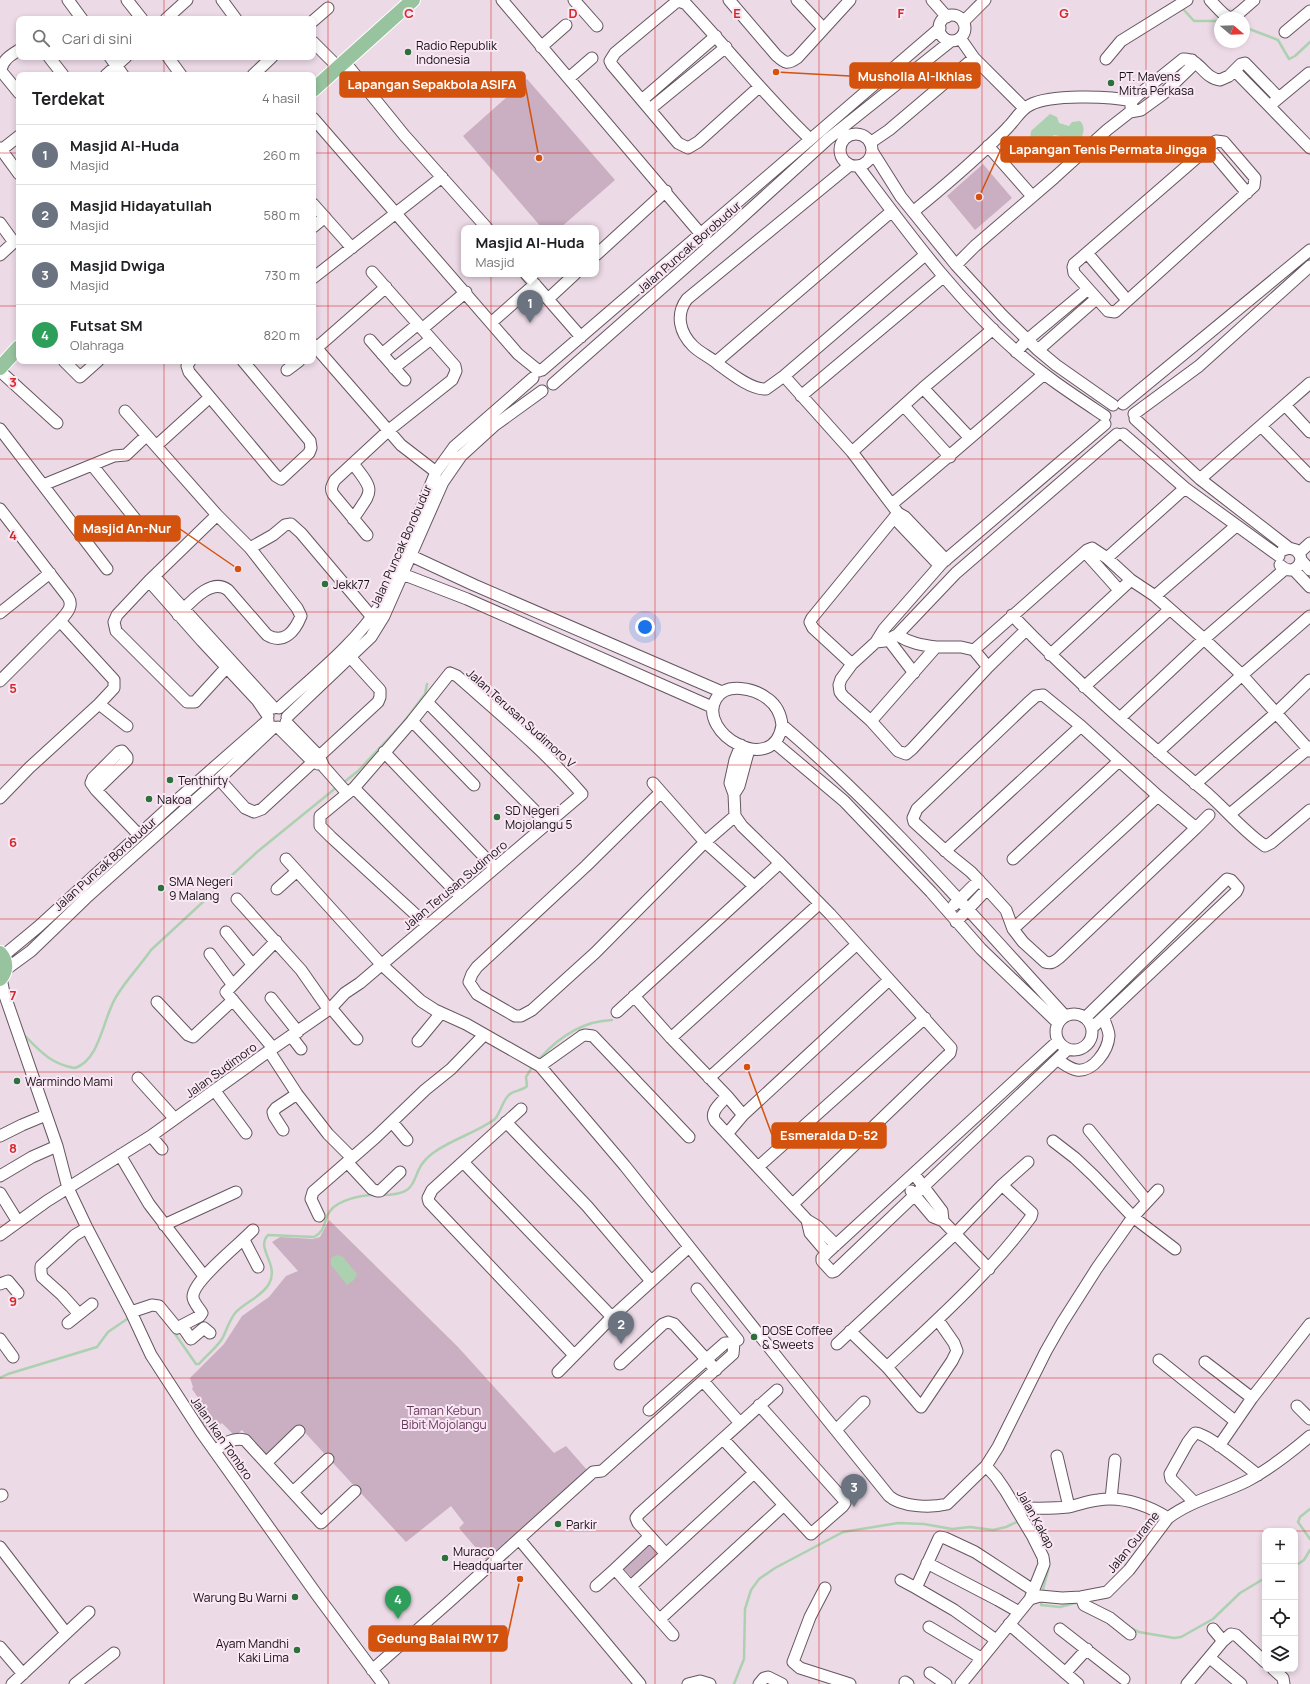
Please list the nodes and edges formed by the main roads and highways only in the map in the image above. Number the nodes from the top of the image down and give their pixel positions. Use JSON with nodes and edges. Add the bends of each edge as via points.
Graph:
{"nodes":[{"id":1,"x":406,"y":2,"type":"edge"},
{"id":2,"x":316,"y":87,"type":"edge"},
{"id":3,"x":16,"y":350,"type":"edge"},
{"id":4,"x":0,"y":369,"type":"edge"},
{"id":5,"x":1,"y":954,"type":"edge"},
{"id":6,"x":2,"y":976,"type":"edge"}],
"edges":[{"from":1,"to":2,"type":"main road"},
{"from":3,"to":4,"type":"main road"},
{"from":5,"to":6,"type":"main road","via":[[6,963]]}]}
